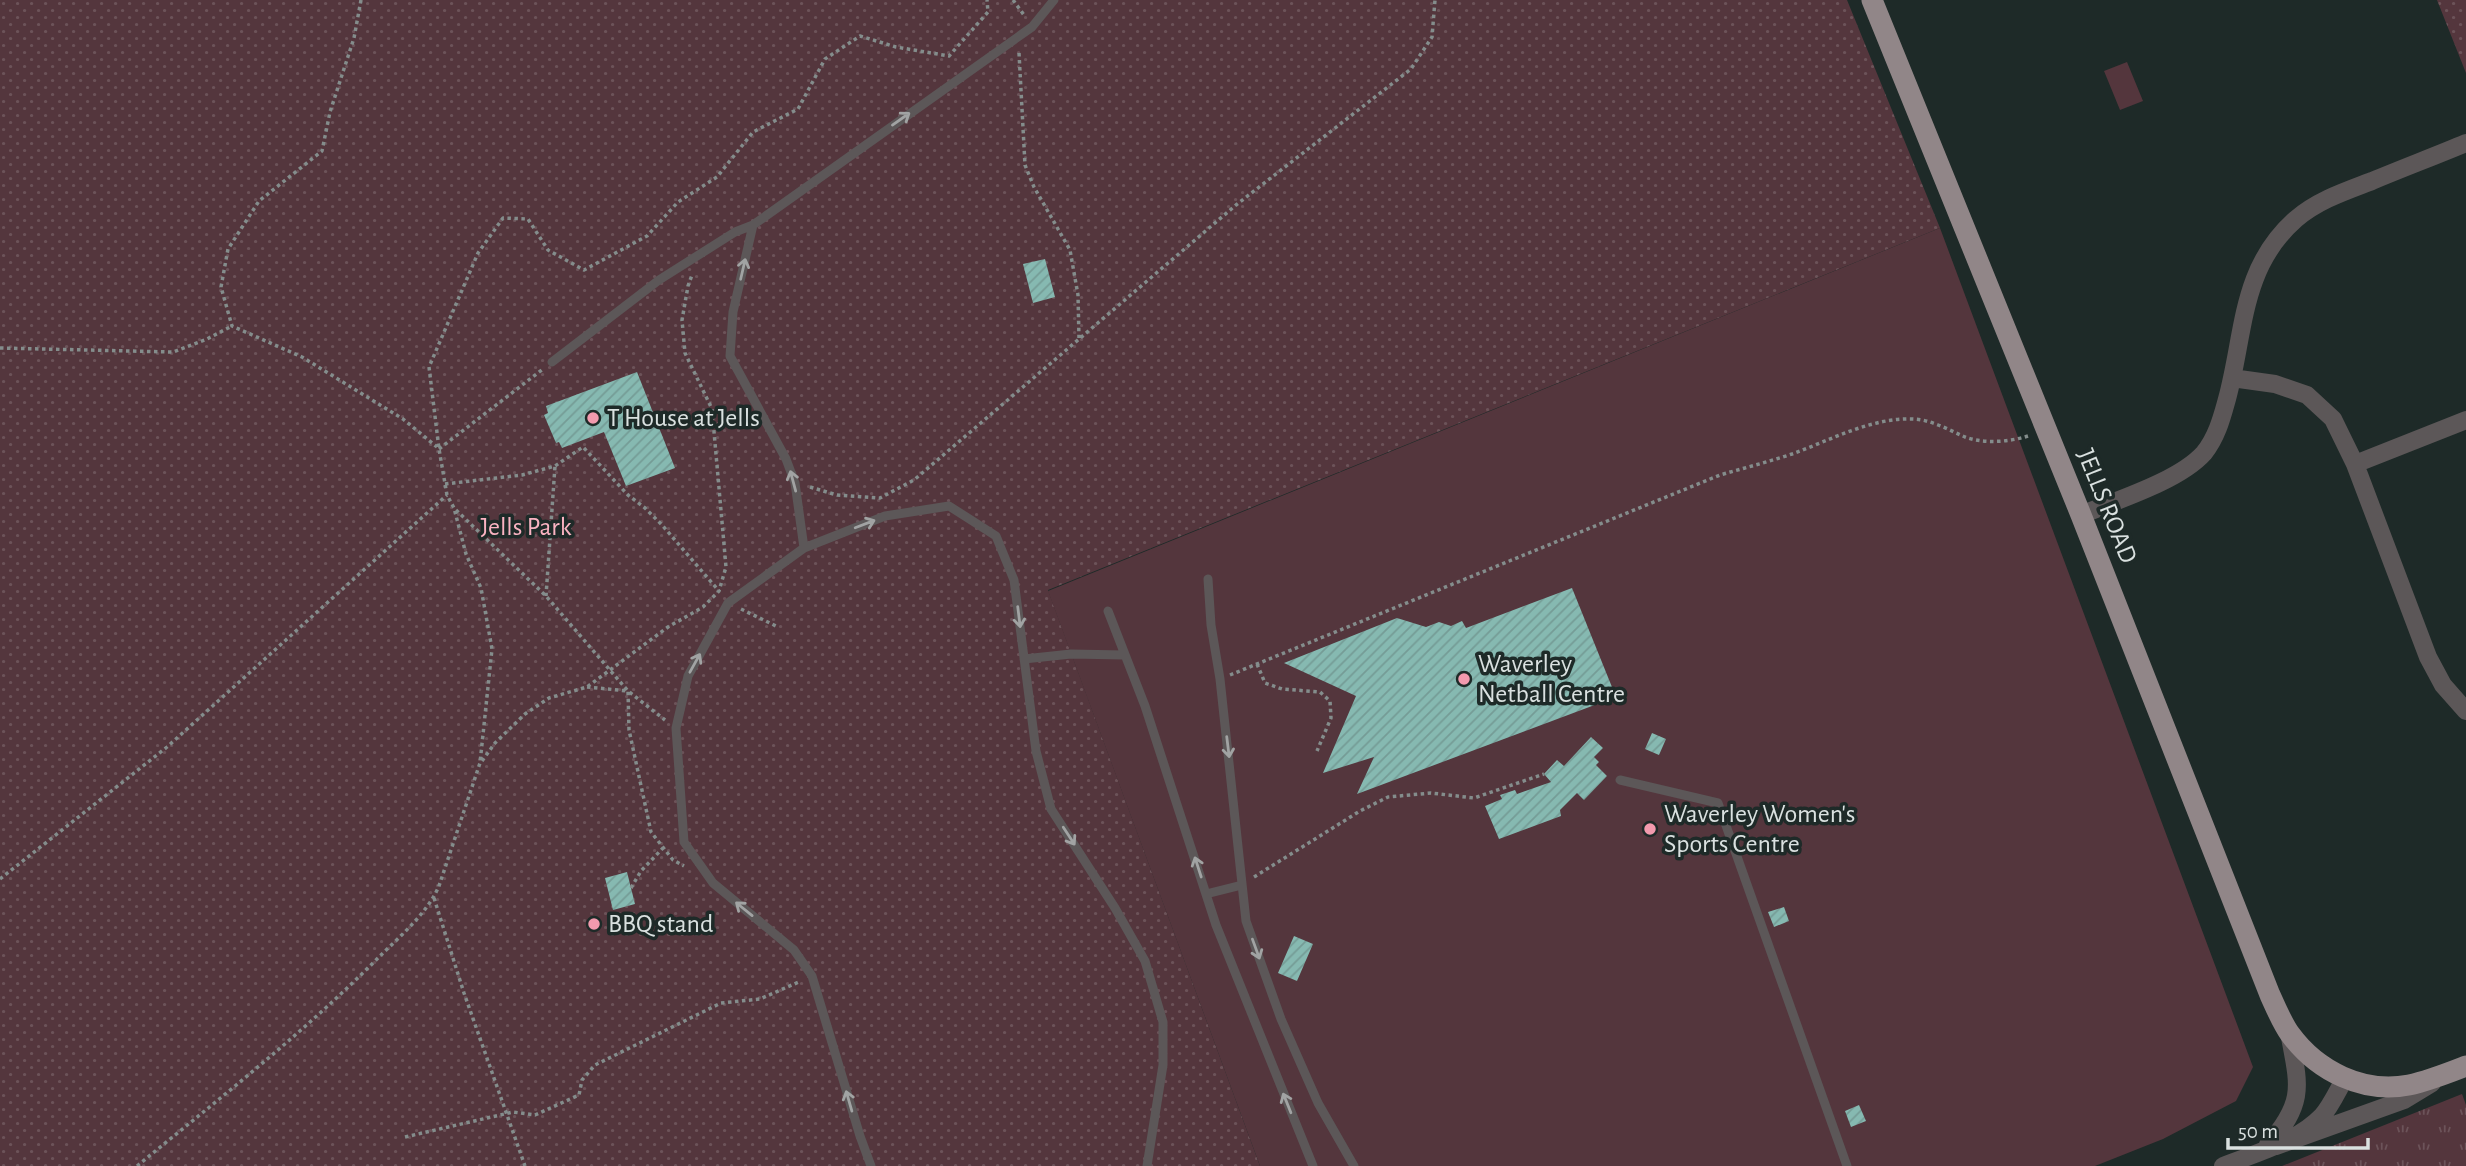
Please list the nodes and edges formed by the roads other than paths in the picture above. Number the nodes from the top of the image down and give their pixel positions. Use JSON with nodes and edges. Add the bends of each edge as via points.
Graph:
{"nodes":[{"id":1,"x":1054,"y":0,"type":"edge"},
{"id":2,"x":1872,"y":0,"type":"edge"},
{"id":3,"x":2466,"y":143,"type":"edge"},
{"id":4,"x":753,"y":225,"type":"junction"},
{"id":5,"x":552,"y":362,"type":"road end"},
{"id":6,"x":2232,"y":378,"type":"junction"},
{"id":7,"x":2466,"y":420,"type":"edge"},
{"id":8,"x":2355,"y":464,"type":"junction"},
{"id":9,"x":2081,"y":515,"type":"junction"},
{"id":10,"x":804,"y":548,"type":"junction"},
{"id":11,"x":1208,"y":579,"type":"dead end"},
{"id":12,"x":1108,"y":611,"type":"dead end"},
{"id":13,"x":1124,"y":655,"type":"junction"},
{"id":14,"x":1024,"y":659,"type":"junction"},
{"id":15,"x":2466,"y":711,"type":"edge"},
{"id":16,"x":1620,"y":780,"type":"dead end"},
{"id":17,"x":1242,"y":885,"type":"junction"},
{"id":18,"x":1206,"y":894,"type":"junction"},
{"id":19,"x":2289,"y":1032,"type":"junction"},
{"id":20,"x":2458,"y":1069,"type":"edge"},
{"id":21,"x":2345,"y":1078,"type":"junction"},
{"id":22,"x":2270,"y":1148,"type":"junction"},
{"id":23,"x":871,"y":1166,"type":"edge"},
{"id":24,"x":1147,"y":1166,"type":"edge"},
{"id":25,"x":1312,"y":1166,"type":"edge"},
{"id":26,"x":1353,"y":1166,"type":"edge"},
{"id":27,"x":1847,"y":1166,"type":"edge"},
{"id":28,"x":2223,"y":1166,"type":"edge"}],
"edges":[{"from":4,"to":1,"type":"lane","one_way":true,"via":[[1032,27]]},
{"from":2,"to":9,"type":"main road","name":"JELLS ROAD"},
{"from":3,"to":6,"type":"street","via":[[2323,200],[2296,219],[2261,262],[2249,290]]},
{"from":4,"to":5,"type":"lane","via":[[659,280]]},
{"from":10,"to":4,"type":"lane","one_way":true,"via":[[795,483],[786,459],[730,356],[733,312]]},
{"from":6,"to":8,"type":"street","via":[[2275,384],[2307,395],[2333,419]]},
{"from":6,"to":9,"type":"street","via":[[2219,426],[2204,452],[2184,470]]},
{"from":7,"to":8,"type":"street"},
{"from":8,"to":15,"type":"street","via":[[2428,657],[2443,685]]},
{"from":9,"to":19,"type":"main road","name":"JELLS ROAD","via":[[2270,995]]},
{"from":10,"to":14,"type":"lane","one_way":true,"via":[[885,516],[949,506],[996,536],[1014,580]]},
{"from":23,"to":10,"type":"lane","one_way":true,"via":[[812,976],[794,950],[713,883],[684,842],[676,728],[688,676],[728,603]]},
{"from":11,"to":17,"type":"lane","one_way":true},
{"from":12,"to":13,"type":"lane"},
{"from":13,"to":14,"type":"lane"},
{"from":18,"to":13,"type":"lane","one_way":true},
{"from":14,"to":24,"type":"lane","one_way":true,"via":[[1036,751],[1051,808],[1146,961],[1163,1022],[1163,1065]]},
{"from":16,"to":27,"type":"lane","via":[[1718,803]]},
{"from":17,"to":18,"type":"lane"},
{"from":17,"to":26,"type":"lane","one_way":true,"via":[[1246,921],[1281,1019],[1318,1103]]},
{"from":25,"to":18,"type":"lane","one_way":true},
{"from":19,"to":21,"type":"main road","name":"JELLS ROAD","via":[[2310,1058]]},
{"from":19,"to":22,"type":"street","name":"JELLS ROAD","via":[[2297,1098]]},
{"from":20,"to":21,"type":"main road","name":"JELLS ROAD","via":[[2409,1085],[2385,1087]]},
{"from":20,"to":22,"type":"street","via":[[2404,1100]]},
{"from":21,"to":22,"type":"street","via":[[2323,1115]]},
{"from":22,"to":28,"type":"street"}]}
